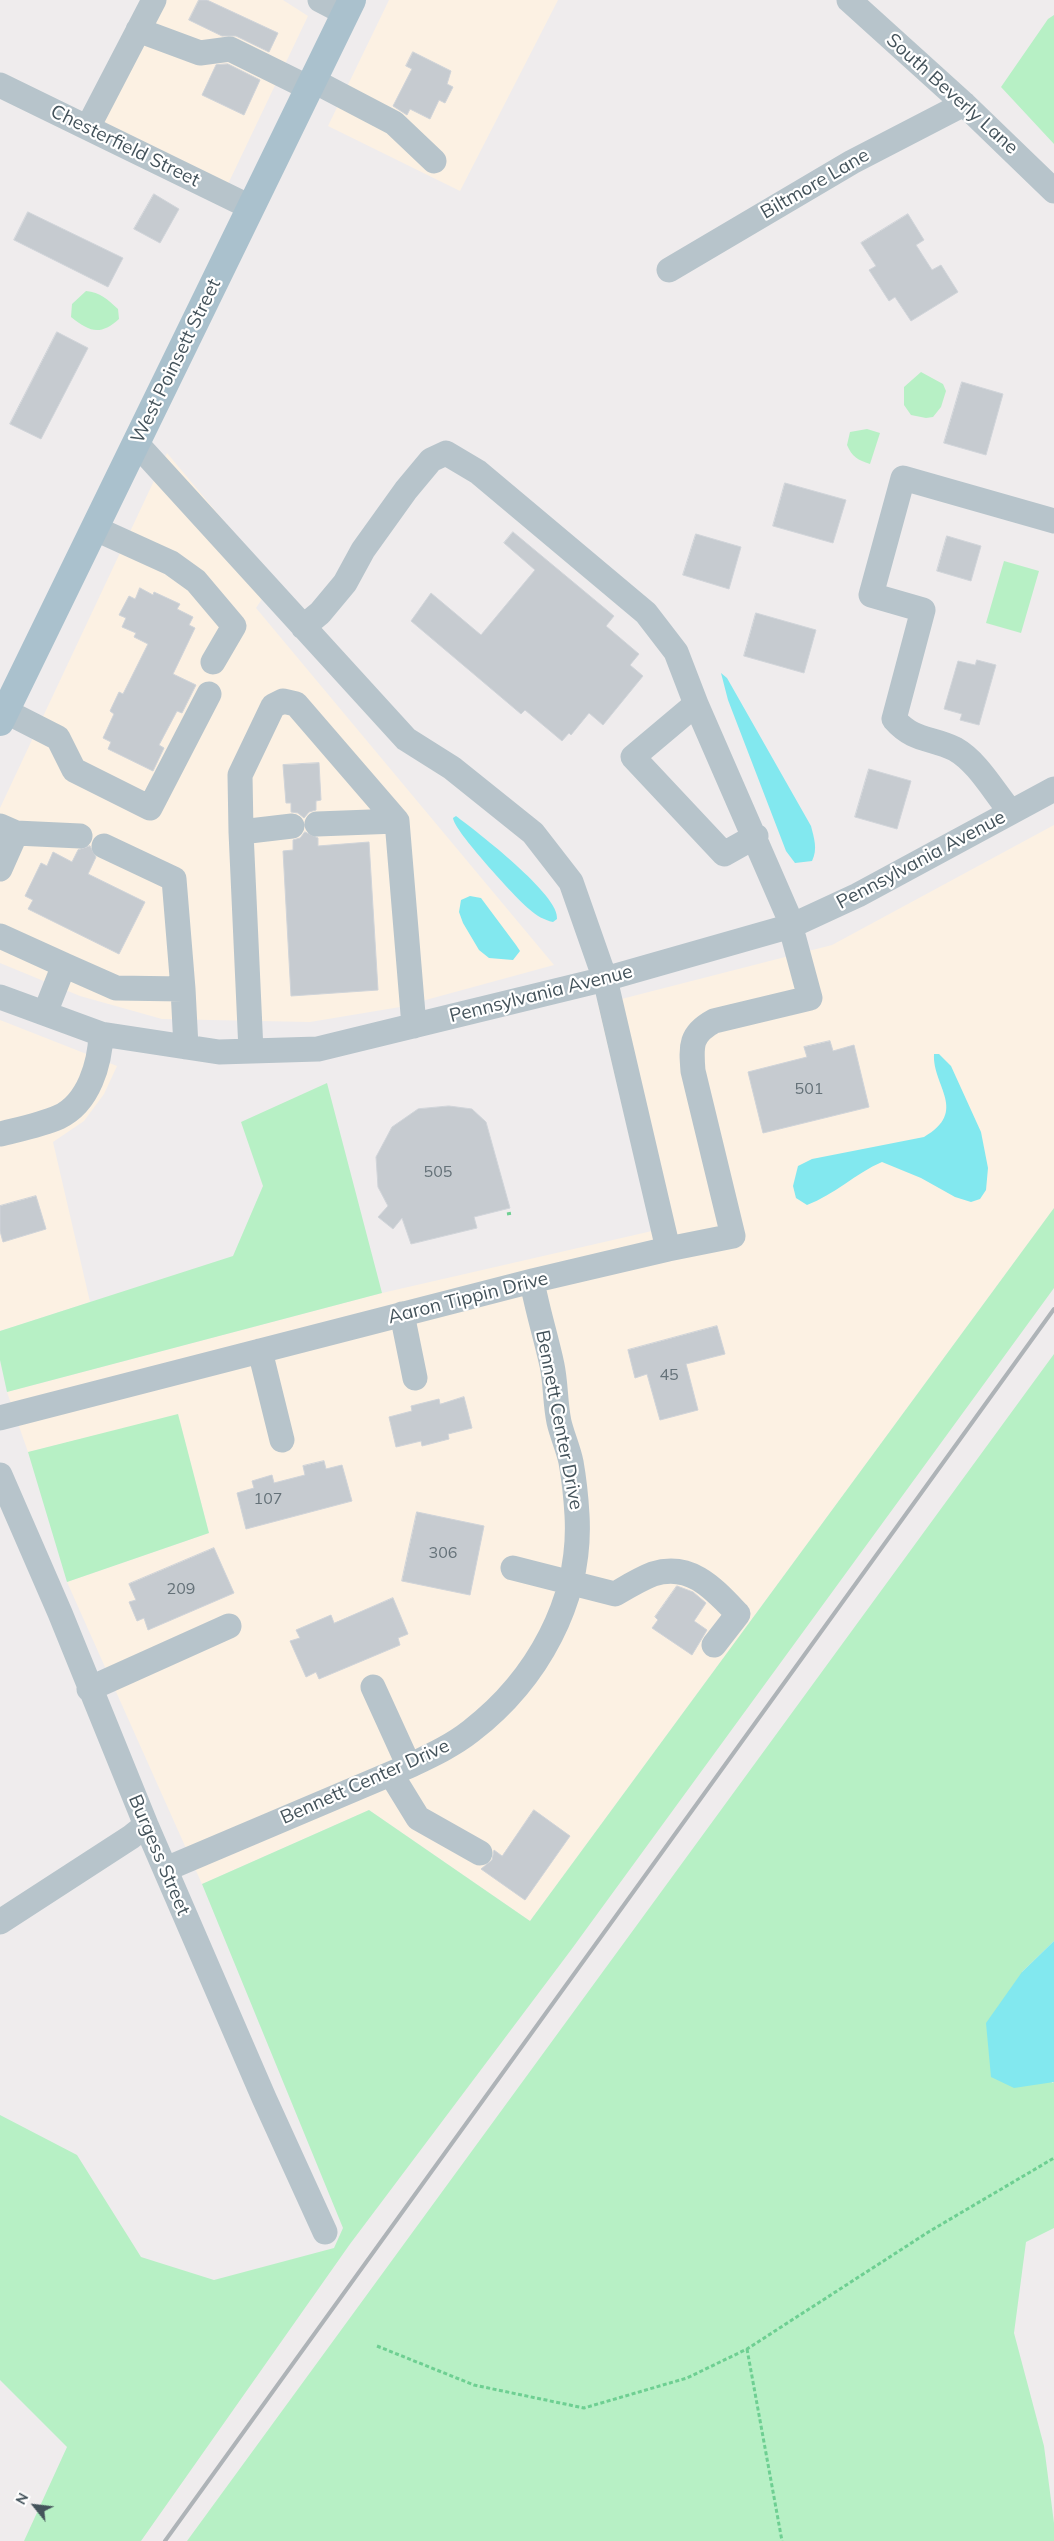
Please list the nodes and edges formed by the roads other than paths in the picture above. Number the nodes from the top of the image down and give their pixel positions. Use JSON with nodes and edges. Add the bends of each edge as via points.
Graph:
{"nodes":[{"id":1,"x":154,"y":0,"type":"edge"},
{"id":2,"x":320,"y":0,"type":"edge"},
{"id":3,"x":849,"y":0,"type":"edge"},
{"id":4,"x":349,"y":6,"type":"edge"},
{"id":5,"x":138,"y":30,"type":"junction"},
{"id":6,"x":311,"y":84,"type":"junction"},
{"id":7,"x":0,"y":85,"type":"edge"},
{"id":8,"x":964,"y":104,"type":"junction"},
{"id":9,"x":88,"y":127,"type":"junction"},
{"id":10,"x":434,"y":161,"type":"dead end"},
{"id":11,"x":1054,"y":191,"type":"edge"},
{"id":12,"x":250,"y":207,"type":"junction"},
{"id":13,"x":669,"y":270,"type":"dead end"},
{"id":14,"x":136,"y":443,"type":"junction"},
{"id":15,"x":1054,"y":521,"type":"edge"},
{"id":16,"x":94,"y":528,"type":"junction"},
{"id":17,"x":303,"y":627,"type":"junction"},
{"id":18,"x":213,"y":662,"type":"dead end"},
{"id":19,"x":209,"y":694,"type":"dead end"},
{"id":20,"x":696,"y":704,"type":"junction"},
{"id":21,"x":3,"y":716,"type":"edge"},
{"id":22,"x":1054,"y":789,"type":"edge"},
{"id":23,"x":1011,"y":812,"type":"junction"},
{"id":24,"x":396,"y":821,"type":"junction"},
{"id":25,"x":317,"y":824,"type":"dead end"},
{"id":26,"x":292,"y":826,"type":"dead end"},
{"id":27,"x":8,"y":830,"type":"edge"},
{"id":28,"x":242,"y":832,"type":"junction"},
{"id":29,"x":80,"y":836,"type":"dead end"},
{"id":30,"x":756,"y":836,"type":"junction"},
{"id":31,"x":104,"y":846,"type":"dead end"},
{"id":32,"x":0,"y":869,"type":"edge"},
{"id":33,"x":791,"y":926,"type":"junction"},
{"id":34,"x":0,"y":936,"type":"edge"},
{"id":35,"x":64,"y":965,"type":"junction"},
{"id":36,"x":605,"y":979,"type":"junction"},
{"id":37,"x":183,"y":989,"type":"junction"},
{"id":38,"x":0,"y":997,"type":"edge"},
{"id":39,"x":45,"y":1013,"type":"junction"},
{"id":40,"x":414,"y":1026,"type":"junction"},
{"id":41,"x":101,"y":1034,"type":"junction"},
{"id":42,"x":186,"y":1047,"type":"junction"},
{"id":43,"x":251,"y":1051,"type":"junction"},
{"id":44,"x":0,"y":1134,"type":"edge"},
{"id":45,"x":668,"y":1249,"type":"junction"},
{"id":46,"x":532,"y":1281,"type":"junction"},
{"id":47,"x":402,"y":1314,"type":"junction"},
{"id":48,"x":260,"y":1351,"type":"junction"},
{"id":49,"x":415,"y":1378,"type":"dead end"},
{"id":50,"x":0,"y":1418,"type":"edge"},
{"id":51,"x":282,"y":1440,"type":"dead end"},
{"id":52,"x":0,"y":1475,"type":"edge"},
{"id":53,"x":513,"y":1568,"type":"dead end"},
{"id":54,"x":570,"y":1581,"type":"junction"},
{"id":55,"x":229,"y":1626,"type":"dead end"},
{"id":56,"x":714,"y":1645,"type":"dead end"},
{"id":57,"x":373,"y":1687,"type":"dead end"},
{"id":58,"x":89,"y":1689,"type":"junction"},
{"id":59,"x":400,"y":1770,"type":"junction"},
{"id":60,"x":146,"y":1825,"type":"junction"},
{"id":61,"x":480,"y":1853,"type":"dead end"},
{"id":62,"x":166,"y":1869,"type":"junction"},
{"id":63,"x":4,"y":1914,"type":"edge"},
{"id":64,"x":324,"y":2232,"type":"dead end"}],
"edges":[{"from":1,"to":5,"type":"street"},
{"from":2,"to":4,"type":"street"},
{"from":3,"to":8,"type":"street","name":"South Beverly Lane"},
{"from":4,"to":6,"type":"main road","name":"West Poinsett Street"},
{"from":5,"to":6,"type":"street","via":[[200,53],[230,49]]},
{"from":5,"to":9,"type":"street"},
{"from":6,"to":10,"type":"street","via":[[394,123]]},
{"from":6,"to":12,"type":"main road","name":"West Poinsett Street"},
{"from":7,"to":9,"type":"street","name":"Chesterfield Street"},
{"from":8,"to":11,"type":"street","name":"South Beverly Lane"},
{"from":8,"to":13,"type":"street","name":"Biltmore Lane","via":[[852,162]]},
{"from":9,"to":12,"type":"street","name":"Chesterfield Street"},
{"from":12,"to":14,"type":"main road","name":"West Poinsett Street"},
{"from":14,"to":16,"type":"main road","name":"West Poinsett Street"},
{"from":14,"to":17,"type":"street"},
{"from":15,"to":23,"type":"street","via":[[903,478],[871,595],[923,610],[894,719],[905,732],[954,749],[970,761]]},
{"from":16,"to":18,"type":"street","via":[[171,563],[196,581],[234,626]]},
{"from":16,"to":21,"type":"main road","name":"West Poinsett Street"},
{"from":17,"to":20,"type":"street","via":[[320,613],[345,583],[362,550],[406,490],[432,460],[446,453],[478,472],[646,614],[676,652]]},
{"from":17,"to":36,"type":"street","via":[[406,739],[452,768],[533,833],[571,882]]},
{"from":19,"to":21,"type":"street","via":[[150,808],[74,770],[58,738]]},
{"from":20,"to":30,"type":"street"},
{"from":20,"to":30,"type":"street","via":[[633,757],[724,854]]},
{"from":22,"to":23,"type":"street","name":"Pennsylvania Avenue"},
{"from":23,"to":33,"type":"street","name":"Pennsylvania Avenue","via":[[858,895]]},
{"from":24,"to":25,"type":"street"},
{"from":24,"to":28,"type":"street","via":[[296,704],[283,702],[272,706],[240,775]]},
{"from":24,"to":40,"type":"street"},
{"from":26,"to":28,"type":"street"},
{"from":27,"to":29,"type":"street"},
{"from":27,"to":32,"type":"street"},
{"from":28,"to":43,"type":"street"},
{"from":30,"to":33,"type":"street"},
{"from":31,"to":37,"type":"street","via":[[174,879]]},
{"from":33,"to":36,"type":"street","name":"Pennsylvania Avenue"},
{"from":33,"to":45,"type":"street","name":"Aaron Tippin Drive","via":[[810,998],[714,1021],[700,1028],[691,1048],[693,1071],[733,1236]]},
{"from":34,"to":35,"type":"street"},
{"from":35,"to":37,"type":"street","via":[[116,988]]},
{"from":35,"to":39,"type":"street"},
{"from":36,"to":40,"type":"street","name":"Pennsylvania Avenue"},
{"from":36,"to":45,"type":"street"},
{"from":37,"to":42,"type":"street"},
{"from":38,"to":39,"type":"street","name":"Pennsylvania Avenue"},
{"from":39,"to":41,"type":"street","name":"Pennsylvania Avenue"},
{"from":40,"to":43,"type":"street","name":"Pennsylvania Avenue","via":[[318,1049]]},
{"from":41,"to":42,"type":"street","name":"Pennsylvania Avenue"},
{"from":41,"to":44,"type":"street","via":[[95,1071],[73,1107],[61,1116]]},
{"from":42,"to":43,"type":"street","name":"Pennsylvania Avenue","via":[[219,1052]]},
{"from":45,"to":46,"type":"street","name":"Aaron Tippin Drive"},
{"from":46,"to":47,"type":"street","name":"Aaron Tippin Drive"},
{"from":46,"to":54,"type":"street","name":"Bennett Center Drive","via":[[552,1366],[558,1417],[574,1481],[577,1517]]},
{"from":47,"to":48,"type":"street","name":"Aaron Tippin Drive"},
{"from":47,"to":49,"type":"street"},
{"from":48,"to":50,"type":"street","name":"Aaron Tippin Drive"},
{"from":48,"to":51,"type":"street"},
{"from":52,"to":58,"type":"street","name":"Burgess Street"},
{"from":53,"to":54,"type":"street"},
{"from":54,"to":56,"type":"street","via":[[615,1594],[654,1574],[686,1571],[712,1587],[738,1614]]},
{"from":54,"to":59,"type":"street","name":"Bennett Center Drive","via":[[555,1628],[519,1686],[470,1732]]},
{"from":55,"to":58,"type":"street"},
{"from":57,"to":59,"type":"street"},
{"from":58,"to":60,"type":"street","name":"Burgess Street"},
{"from":59,"to":61,"type":"street","via":[[418,1818]]},
{"from":59,"to":62,"type":"street","name":"Bennett Center Drive"},
{"from":60,"to":62,"type":"street","name":"Burgess Street"},
{"from":60,"to":63,"type":"street"},
{"from":62,"to":64,"type":"street","name":"Burgess Street"}]}
